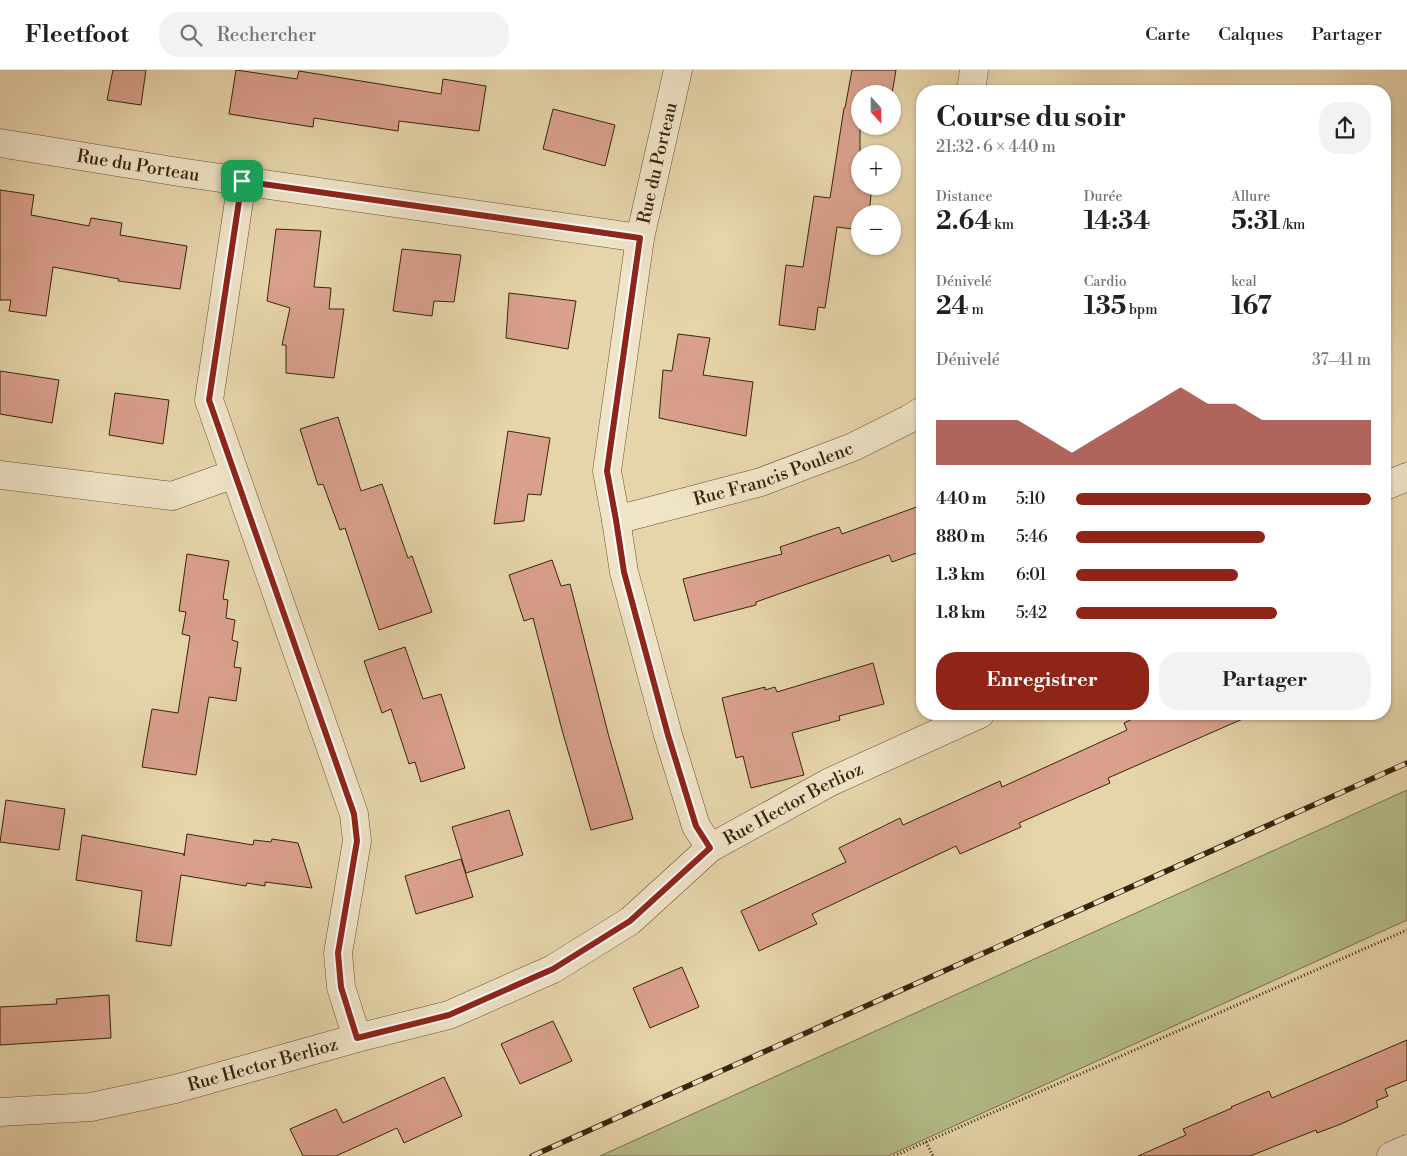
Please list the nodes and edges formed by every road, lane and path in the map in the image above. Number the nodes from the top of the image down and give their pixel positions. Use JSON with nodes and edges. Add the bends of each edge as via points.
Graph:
{"nodes":[{"id":1,"x":678,"y":70,"type":"edge"},
{"id":2,"x":974,"y":70,"type":"edge"},
{"id":3,"x":971,"y":85,"type":"edge"},
{"id":4,"x":0,"y":143,"type":"edge"},
{"id":5,"x":242,"y":181,"type":"junction"},
{"id":6,"x":640,"y":238,"type":"junction"},
{"id":7,"x":916,"y":415,"type":"edge"},
{"id":8,"x":0,"y":474,"type":"edge"},
{"id":9,"x":234,"y":474,"type":"junction"},
{"id":10,"x":1407,"y":477,"type":"edge"},
{"id":11,"x":1391,"y":484,"type":"edge"},
{"id":12,"x":616,"y":520,"type":"junction"},
{"id":13,"x":967,"y":720,"type":"edge"},
{"id":14,"x":710,"y":848,"type":"junction"},
{"id":15,"x":1407,"y":930,"type":"edge"},
{"id":16,"x":357,"y":1038,"type":"junction"},
{"id":17,"x":0,"y":1112,"type":"edge"},
{"id":18,"x":926,"y":1142,"type":"junction"},
{"id":19,"x":1407,"y":1149,"type":"edge"},
{"id":20,"x":894,"y":1156,"type":"edge"},
{"id":21,"x":932,"y":1156,"type":"edge"},
{"id":22,"x":1391,"y":1156,"type":"edge"}],
"edges":[{"from":1,"to":6,"type":"street","name":"Rue du Porteau"},
{"from":2,"to":3,"type":"street"},
{"from":4,"to":5,"type":"street","name":"Rue du Porteau"},
{"from":5,"to":6,"type":"street","name":"Rue du Porteau"},
{"from":5,"to":9,"type":"street","via":[[209,400]]},
{"from":6,"to":12,"type":"street","via":[[607,471]]},
{"from":7,"to":12,"type":"street","name":"Rue Francis Poulenc","via":[[853,447],[761,482]]},
{"from":8,"to":9,"type":"street","via":[[172,496]]},
{"from":9,"to":16,"type":"street","via":[[354,814],[357,841],[338,953],[341,987]]},
{"from":10,"to":11,"type":"street"},
{"from":12,"to":14,"type":"street","via":[[624,572],[668,735],[696,826]]},
{"from":13,"to":14,"type":"street","name":"Rue Hector Berlioz","via":[[830,782]]},
{"from":14,"to":16,"type":"street","name":"Rue Hector Berlioz","via":[[630,921],[553,969],[449,1015]]},
{"from":15,"to":18,"type":"path"},
{"from":16,"to":17,"type":"street","name":"Rue Hector Berlioz","via":[[175,1089],[90,1107]]},
{"from":18,"to":20,"type":"path"},
{"from":18,"to":21,"type":"path"},
{"from":19,"to":22,"type":"street"}]}
